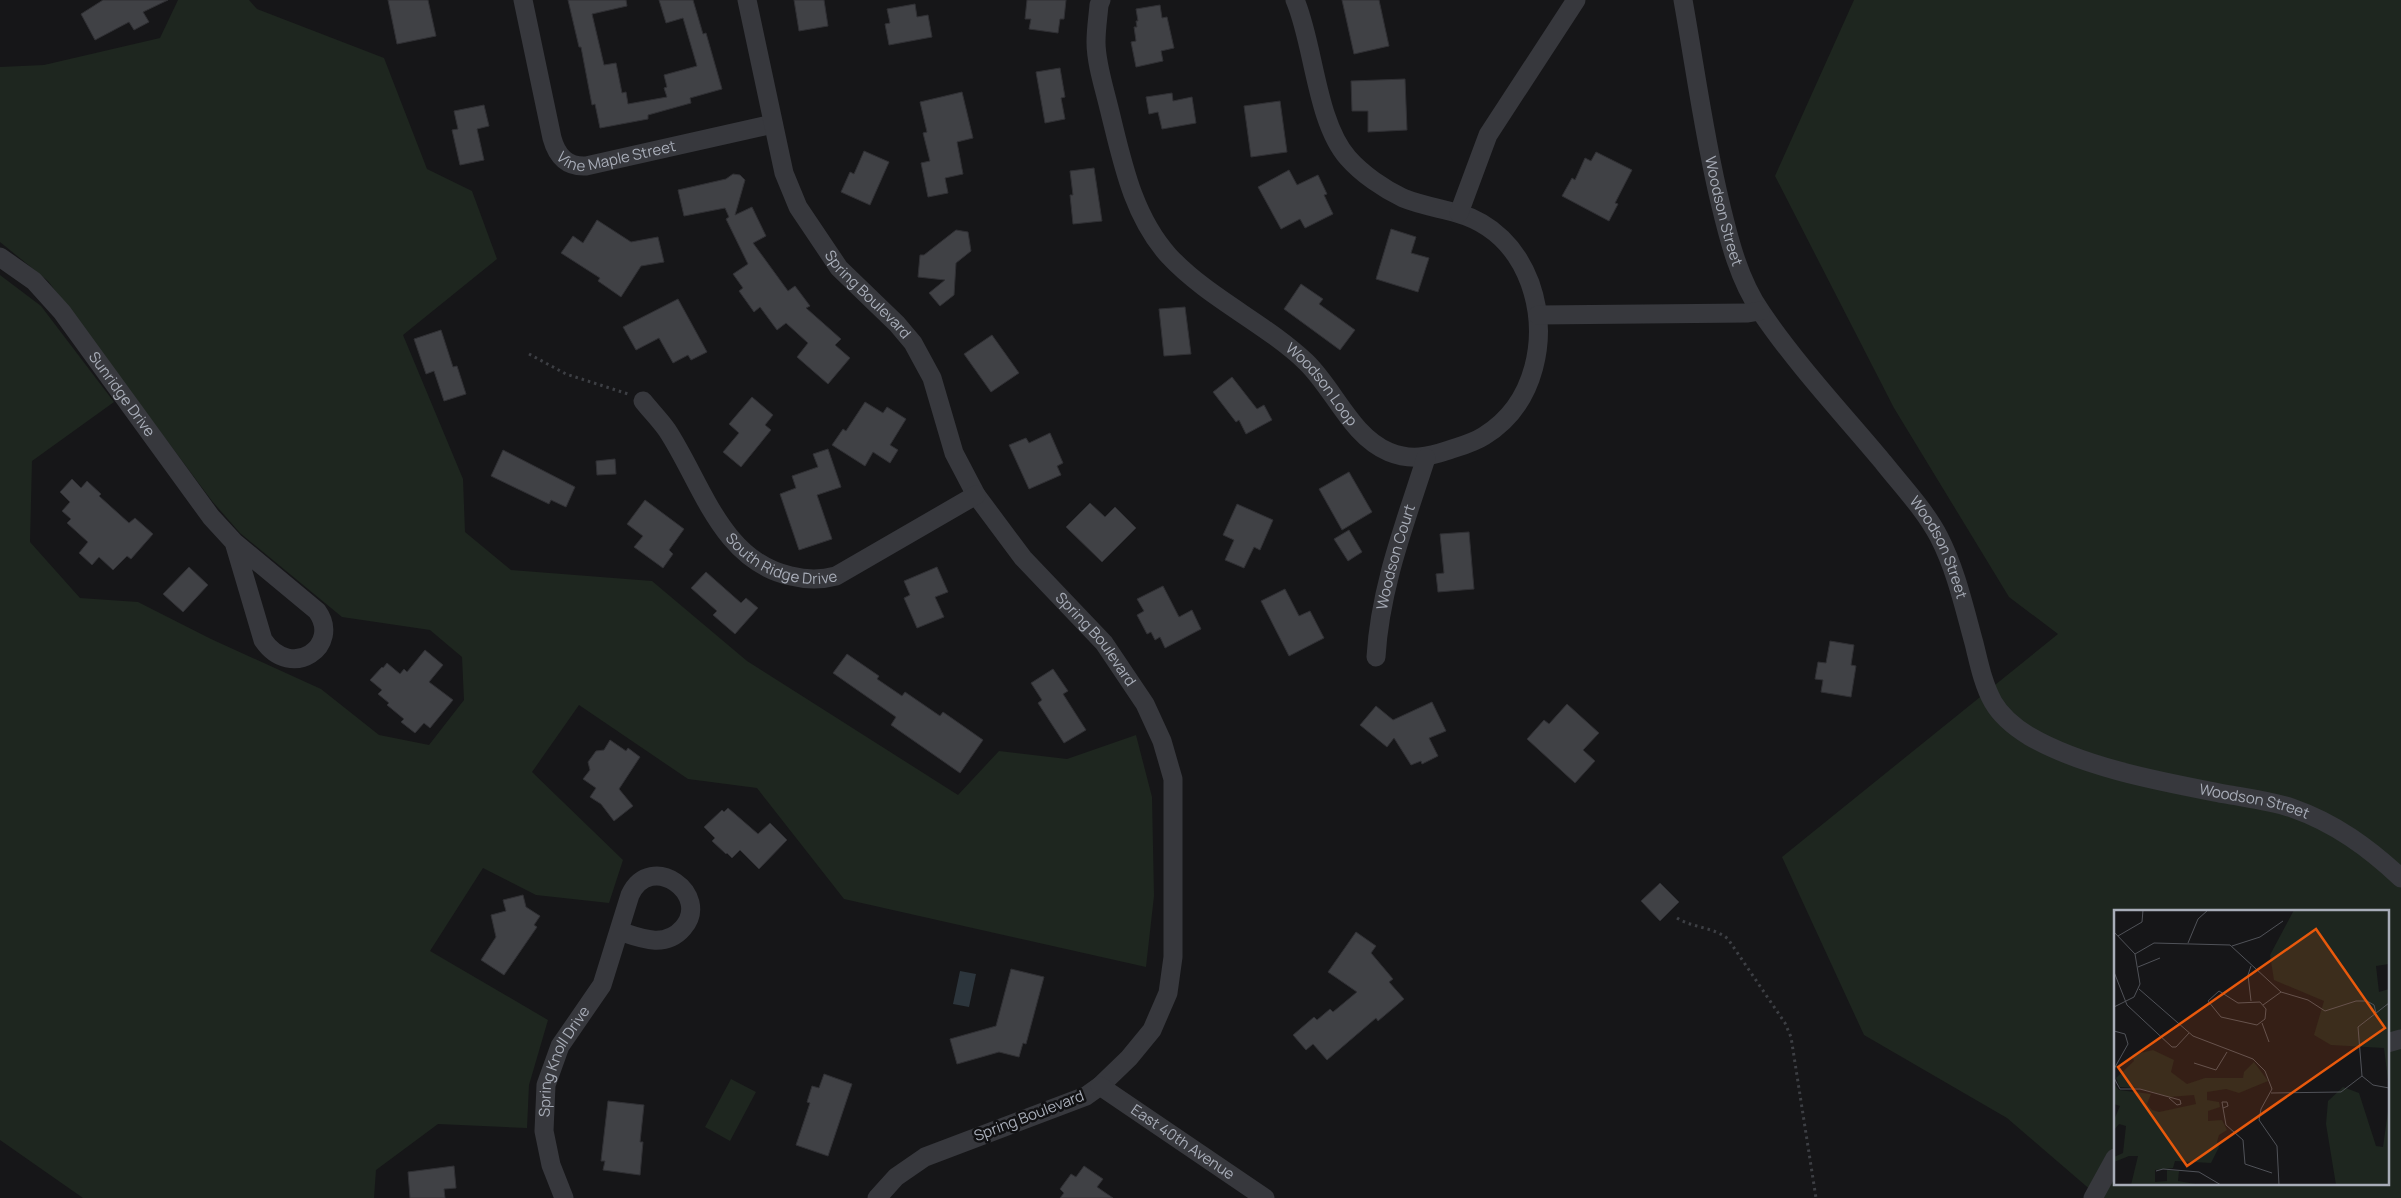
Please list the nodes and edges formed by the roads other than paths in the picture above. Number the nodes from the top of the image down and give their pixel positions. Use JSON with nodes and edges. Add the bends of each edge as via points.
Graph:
{"nodes":[{"id":1,"x":523,"y":0,"type":"edge"},
{"id":2,"x":748,"y":0,"type":"edge"},
{"id":3,"x":1101,"y":0,"type":"edge"},
{"id":4,"x":1295,"y":0,"type":"edge"},
{"id":5,"x":1576,"y":0,"type":"edge"},
{"id":6,"x":1683,"y":0,"type":"edge"},
{"id":7,"x":773,"y":124,"type":"junction"},
{"id":8,"x":1459,"y":213,"type":"junction"},
{"id":9,"x":0,"y":257,"type":"edge"},
{"id":10,"x":1760,"y":311,"type":"junction"},
{"id":11,"x":1538,"y":315,"type":"junction"},
{"id":12,"x":643,"y":401,"type":"road end"},
{"id":13,"x":1426,"y":458,"type":"junction"},
{"id":14,"x":976,"y":496,"type":"junction"},
{"id":15,"x":234,"y":542,"type":"junction"},
{"id":16,"x":1376,"y":657,"type":"dead end"},
{"id":17,"x":2401,"y":878,"type":"edge"},
{"id":18,"x":618,"y":931,"type":"dead end"},
{"id":19,"x":2401,"y":1039,"type":"edge"},
{"id":20,"x":2388,"y":1043,"type":"edge"},
{"id":21,"x":1100,"y":1086,"type":"junction"},
{"id":22,"x":2114,"y":1160,"type":"edge"},
{"id":23,"x":564,"y":1198,"type":"edge"},
{"id":24,"x":877,"y":1198,"type":"edge"},
{"id":25,"x":1265,"y":1198,"type":"edge"},
{"id":26,"x":2093,"y":1198,"type":"edge"}],
"edges":[{"from":1,"to":7,"type":"street","name":"Vine Maple Street","via":[[554,146],[565,162],[573,166],[586,166]]},
{"from":2,"to":7,"type":"street","name":"Spring Boulevard"},
{"from":3,"to":13,"type":"street","name":"Woodson Loop","via":[[1096,43],[1103,86],[1127,181],[1146,226],[1170,257],[1216,296],[1305,361],[1359,430],[1374,443],[1389,452]]},
{"from":4,"to":8,"type":"street","name":"Woodson Loop","via":[[1329,124],[1347,157],[1374,180],[1404,198]]},
{"from":5,"to":8,"type":"street","via":[[1488,135]]},
{"from":6,"to":10,"type":"street","name":"Woodson Street","via":[[1710,161],[1725,223],[1742,279]]},
{"from":7,"to":14,"type":"street","name":"Spring Boulevard","via":[[784,173],[798,207],[816,236],[840,268],[897,324],[923,360],[954,453]]},
{"from":8,"to":11,"type":"street","name":"Woodson Loop","via":[[1490,228],[1515,253],[1529,280]]},
{"from":9,"to":15,"type":"street","name":"Sunridge Drive","via":[[34,281],[62,312],[203,507]]},
{"from":10,"to":11,"type":"street"},
{"from":10,"to":17,"type":"street","name":"Woodson Street","via":[[1822,391],[1915,501],[1938,534],[1950,563],[1985,683],[1994,704],[2008,720],[2048,746],[2123,773],[2264,801],[2321,820],[2344,831]]},
{"from":11,"to":13,"type":"street","name":"Woodson Loop","via":[[1539,343],[1535,365],[1515,408],[1484,436]]},
{"from":12,"to":14,"type":"street","name":"South Ridge Drive","via":[[668,432],[724,530],[748,556],[781,574],[812,579],[836,576]]},
{"from":13,"to":16,"type":"street","name":"Woodson Court","via":[[1391,568],[1377,635]]},
{"from":14,"to":21,"type":"street","name":"Spring Boulevard","via":[[1024,558],[1104,643],[1145,704],[1162,741],[1173,778],[1173,957],[1168,993],[1152,1030]]},
{"from":15,"to":15,"type":"street","name":"Sunridge Drive","via":[[320,616],[324,636],[305,658],[290,660],[274,653],[262,640]]},
{"from":18,"to":23,"type":"street","name":"Spring Knoll Drive","via":[[602,985],[560,1046],[546,1085],[544,1130],[551,1165]]},
{"from":19,"to":20,"type":"street"},
{"from":21,"to":24,"type":"street","name":"Spring Boulevard","via":[[1086,1096],[925,1157],[896,1176]]},
{"from":21,"to":25,"type":"street","name":"East 40th Avenue"},
{"from":22,"to":26,"type":"street"}]}
